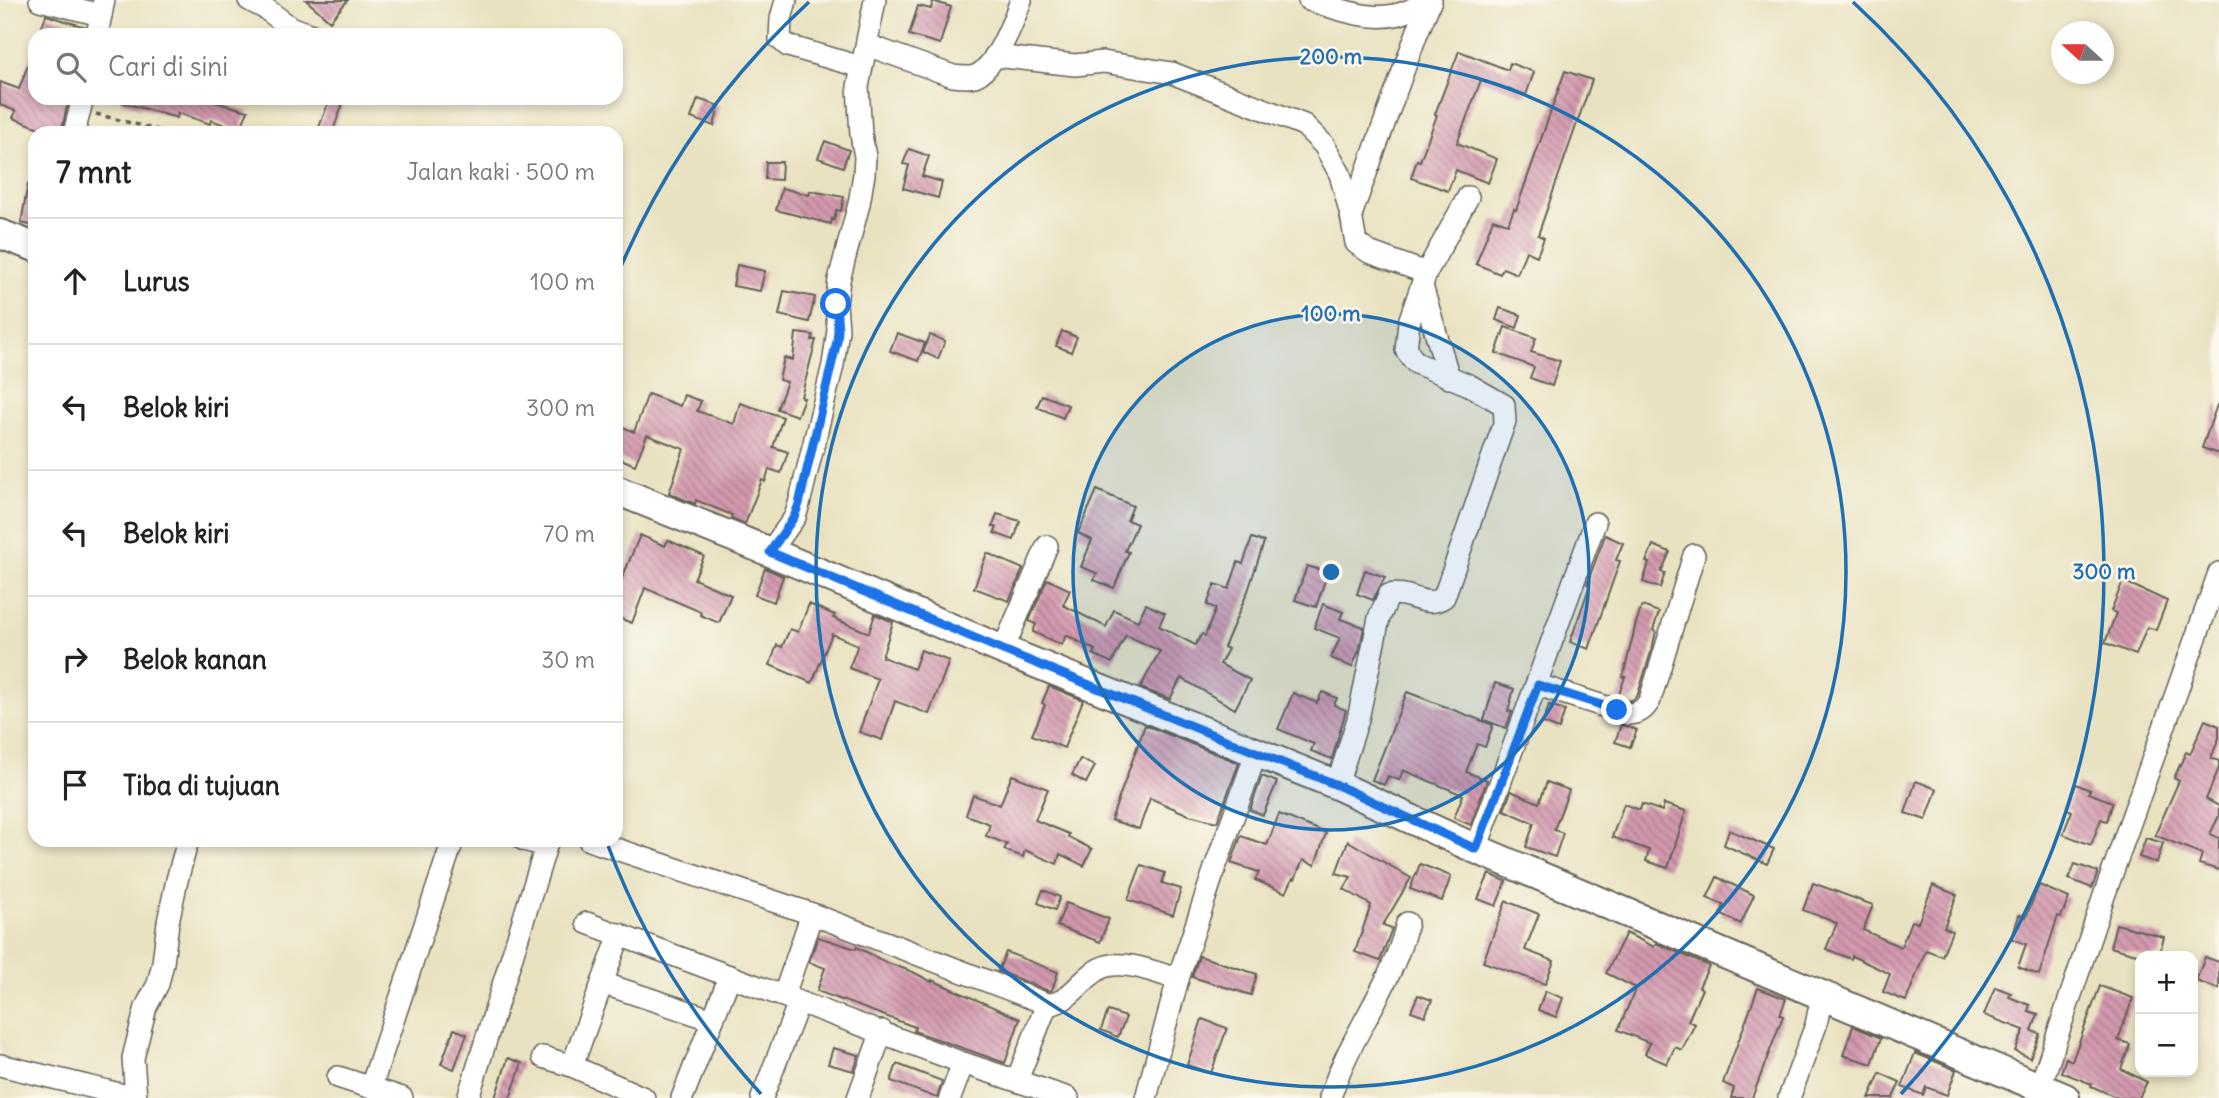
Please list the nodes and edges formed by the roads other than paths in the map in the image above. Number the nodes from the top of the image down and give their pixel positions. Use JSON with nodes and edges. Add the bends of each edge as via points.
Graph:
{"nodes":[{"id":1,"x":40,"y":0,"type":"edge"},
{"id":2,"x":249,"y":0,"type":"edge"},
{"id":3,"x":786,"y":0,"type":"edge"},
{"id":4,"x":875,"y":0,"type":"edge"},
{"id":5,"x":1021,"y":0,"type":"edge"},
{"id":6,"x":1309,"y":0,"type":"edge"},
{"id":7,"x":1425,"y":0,"type":"edge"},
{"id":8,"x":1431,"y":0,"type":"edge"},
{"id":9,"x":101,"y":17,"type":"edge"},
{"id":10,"x":293,"y":28,"type":"edge"},
{"id":11,"x":867,"y":45,"type":"junction"},
{"id":12,"x":995,"y":56,"type":"junction"},
{"id":13,"x":862,"y":67,"type":"junction"},
{"id":14,"x":81,"y":105,"type":"edge"},
{"id":15,"x":76,"y":126,"type":"edge"},
{"id":16,"x":1468,"y":197,"type":"dead end"},
{"id":17,"x":1351,"y":215,"type":"junction"},
{"id":18,"x":0,"y":234,"type":"edge"},
{"id":19,"x":28,"y":244,"type":"edge"},
{"id":20,"x":1424,"y":280,"type":"junction"},
{"id":21,"x":1449,"y":378,"type":"junction"},
{"id":22,"x":623,"y":493,"type":"edge"},
{"id":23,"x":1595,"y":523,"type":"dead end"},
{"id":24,"x":1047,"y":546,"type":"dead end"},
{"id":25,"x":770,"y":552,"type":"junction"},
{"id":26,"x":1694,"y":555,"type":"dead end"},
{"id":27,"x":2219,"y":573,"type":"edge"},
{"id":28,"x":2213,"y":610,"type":"edge"},
{"id":29,"x":1003,"y":650,"type":"junction"},
{"id":30,"x":1538,"y":685,"type":"junction"},
{"id":31,"x":1257,"y":751,"type":"junction"},
{"id":32,"x":1337,"y":785,"type":"junction"},
{"id":33,"x":186,"y":847,"type":"edge"},
{"id":34,"x":451,"y":847,"type":"edge"},
{"id":35,"x":546,"y":847,"type":"edge"},
{"id":36,"x":610,"y":847,"type":"edge"},
{"id":37,"x":1476,"y":849,"type":"junction"},
{"id":38,"x":813,"y":914,"type":"junction"},
{"id":39,"x":587,"y":923,"type":"dead end"},
{"id":40,"x":1407,"y":923,"type":"dead end"},
{"id":41,"x":620,"y":934,"type":"junction"},
{"id":42,"x":730,"y":976,"type":"junction"},
{"id":43,"x":1178,"y":979,"type":"junction"},
{"id":44,"x":602,"y":983,"type":"junction"},
{"id":45,"x":1822,"y":995,"type":"junction"},
{"id":46,"x":792,"y":998,"type":"junction"},
{"id":47,"x":1047,"y":1004,"type":"junction"},
{"id":48,"x":713,"y":1020,"type":"junction"},
{"id":49,"x":882,"y":1031,"type":"junction"},
{"id":50,"x":543,"y":1057,"type":"dead end"},
{"id":51,"x":963,"y":1062,"type":"junction"},
{"id":52,"x":0,"y":1065,"type":"edge"},
{"id":53,"x":572,"y":1066,"type":"junction"},
{"id":54,"x":338,"y":1077,"type":"dead end"},
{"id":55,"x":1017,"y":1080,"type":"junction"},
{"id":56,"x":371,"y":1087,"type":"junction"},
{"id":57,"x":2053,"y":1093,"type":"edge"},
{"id":58,"x":136,"y":1098,"type":"edge"},
{"id":59,"x":402,"y":1098,"type":"edge"},
{"id":60,"x":468,"y":1098,"type":"edge"},
{"id":61,"x":644,"y":1098,"type":"edge"},
{"id":62,"x":682,"y":1098,"type":"edge"},
{"id":63,"x":762,"y":1098,"type":"edge"},
{"id":64,"x":858,"y":1098,"type":"edge"},
{"id":65,"x":950,"y":1098,"type":"edge"},
{"id":66,"x":1068,"y":1098,"type":"edge"},
{"id":67,"x":1146,"y":1098,"type":"edge"},
{"id":68,"x":1329,"y":1098,"type":"edge"},
{"id":69,"x":1789,"y":1098,"type":"edge"}],
"edges":[{"from":1,"to":9,"type":"street"},
{"from":2,"to":10,"type":"street"},
{"from":3,"to":13,"type":"street","via":[[780,39],[788,46]]},
{"from":4,"to":11,"type":"street"},
{"from":5,"to":12,"type":"street"},
{"from":6,"to":7,"type":"street","via":[[1346,12],[1385,17],[1406,13]]},
{"from":8,"to":17,"type":"street"},
{"from":11,"to":12,"type":"street","via":[[967,78],[986,69]]},
{"from":11,"to":13,"type":"street"},
{"from":12,"to":17,"type":"street","via":[[1075,65],[1103,62],[1172,74],[1304,125],[1324,145],[1340,174]]},
{"from":13,"to":25,"type":"street","via":[[858,104],[864,174],[839,280],[833,365],[799,504]]},
{"from":14,"to":15,"type":"street"},
{"from":16,"to":20,"type":"street"},
{"from":17,"to":20,"type":"street","via":[[1356,243]]},
{"from":18,"to":19,"type":"main road"},
{"from":20,"to":21,"type":"street"},
{"from":20,"to":21,"type":"street","via":[[1409,322],[1406,351],[1416,363]]},
{"from":21,"to":32,"type":"street","via":[[1504,405],[1506,421],[1444,597],[1427,603],[1397,593],[1384,603],[1358,719]]},
{"from":22,"to":25,"type":"main road"},
{"from":23,"to":30,"type":"street"},
{"from":24,"to":29,"type":"street"},
{"from":25,"to":29,"type":"main road"},
{"from":26,"to":30,"type":"street","via":[[1644,709],[1628,714]]},
{"from":27,"to":28,"type":"street"},
{"from":28,"to":57,"type":"street","via":[[2104,896]]},
{"from":29,"to":31,"type":"main road"},
{"from":30,"to":37,"type":"street"},
{"from":31,"to":32,"type":"main road"},
{"from":31,"to":43,"type":"street"},
{"from":32,"to":37,"type":"main road"},
{"from":33,"to":58,"type":"street","via":[[158,984],[146,1007],[133,1058]]},
{"from":34,"to":56,"type":"street"},
{"from":35,"to":60,"type":"street"},
{"from":36,"to":38,"type":"street"},
{"from":37,"to":45,"type":"main road"},
{"from":38,"to":46,"type":"street"},
{"from":38,"to":47,"type":"street"},
{"from":39,"to":41,"type":"street"},
{"from":40,"to":68,"type":"street","via":[[1402,944]]},
{"from":41,"to":42,"type":"street"},
{"from":41,"to":44,"type":"street"},
{"from":42,"to":46,"type":"street"},
{"from":42,"to":48,"type":"street"},
{"from":43,"to":47,"type":"street","via":[[1123,965],[1104,966],[1058,1004]]},
{"from":43,"to":67,"type":"street"},
{"from":44,"to":48,"type":"street"},
{"from":44,"to":53,"type":"street"},
{"from":45,"to":57,"type":"main road"},
{"from":45,"to":69,"type":"street"},
{"from":46,"to":49,"type":"street"},
{"from":46,"to":63,"type":"street"},
{"from":47,"to":55,"type":"street"},
{"from":48,"to":62,"type":"street"},
{"from":49,"to":51,"type":"street"},
{"from":49,"to":64,"type":"street"},
{"from":50,"to":53,"type":"street"},
{"from":51,"to":55,"type":"street"},
{"from":51,"to":65,"type":"street"},
{"from":52,"to":58,"type":"street"},
{"from":53,"to":61,"type":"street"},
{"from":54,"to":56,"type":"street"},
{"from":55,"to":66,"type":"street"},
{"from":56,"to":59,"type":"street"}]}
